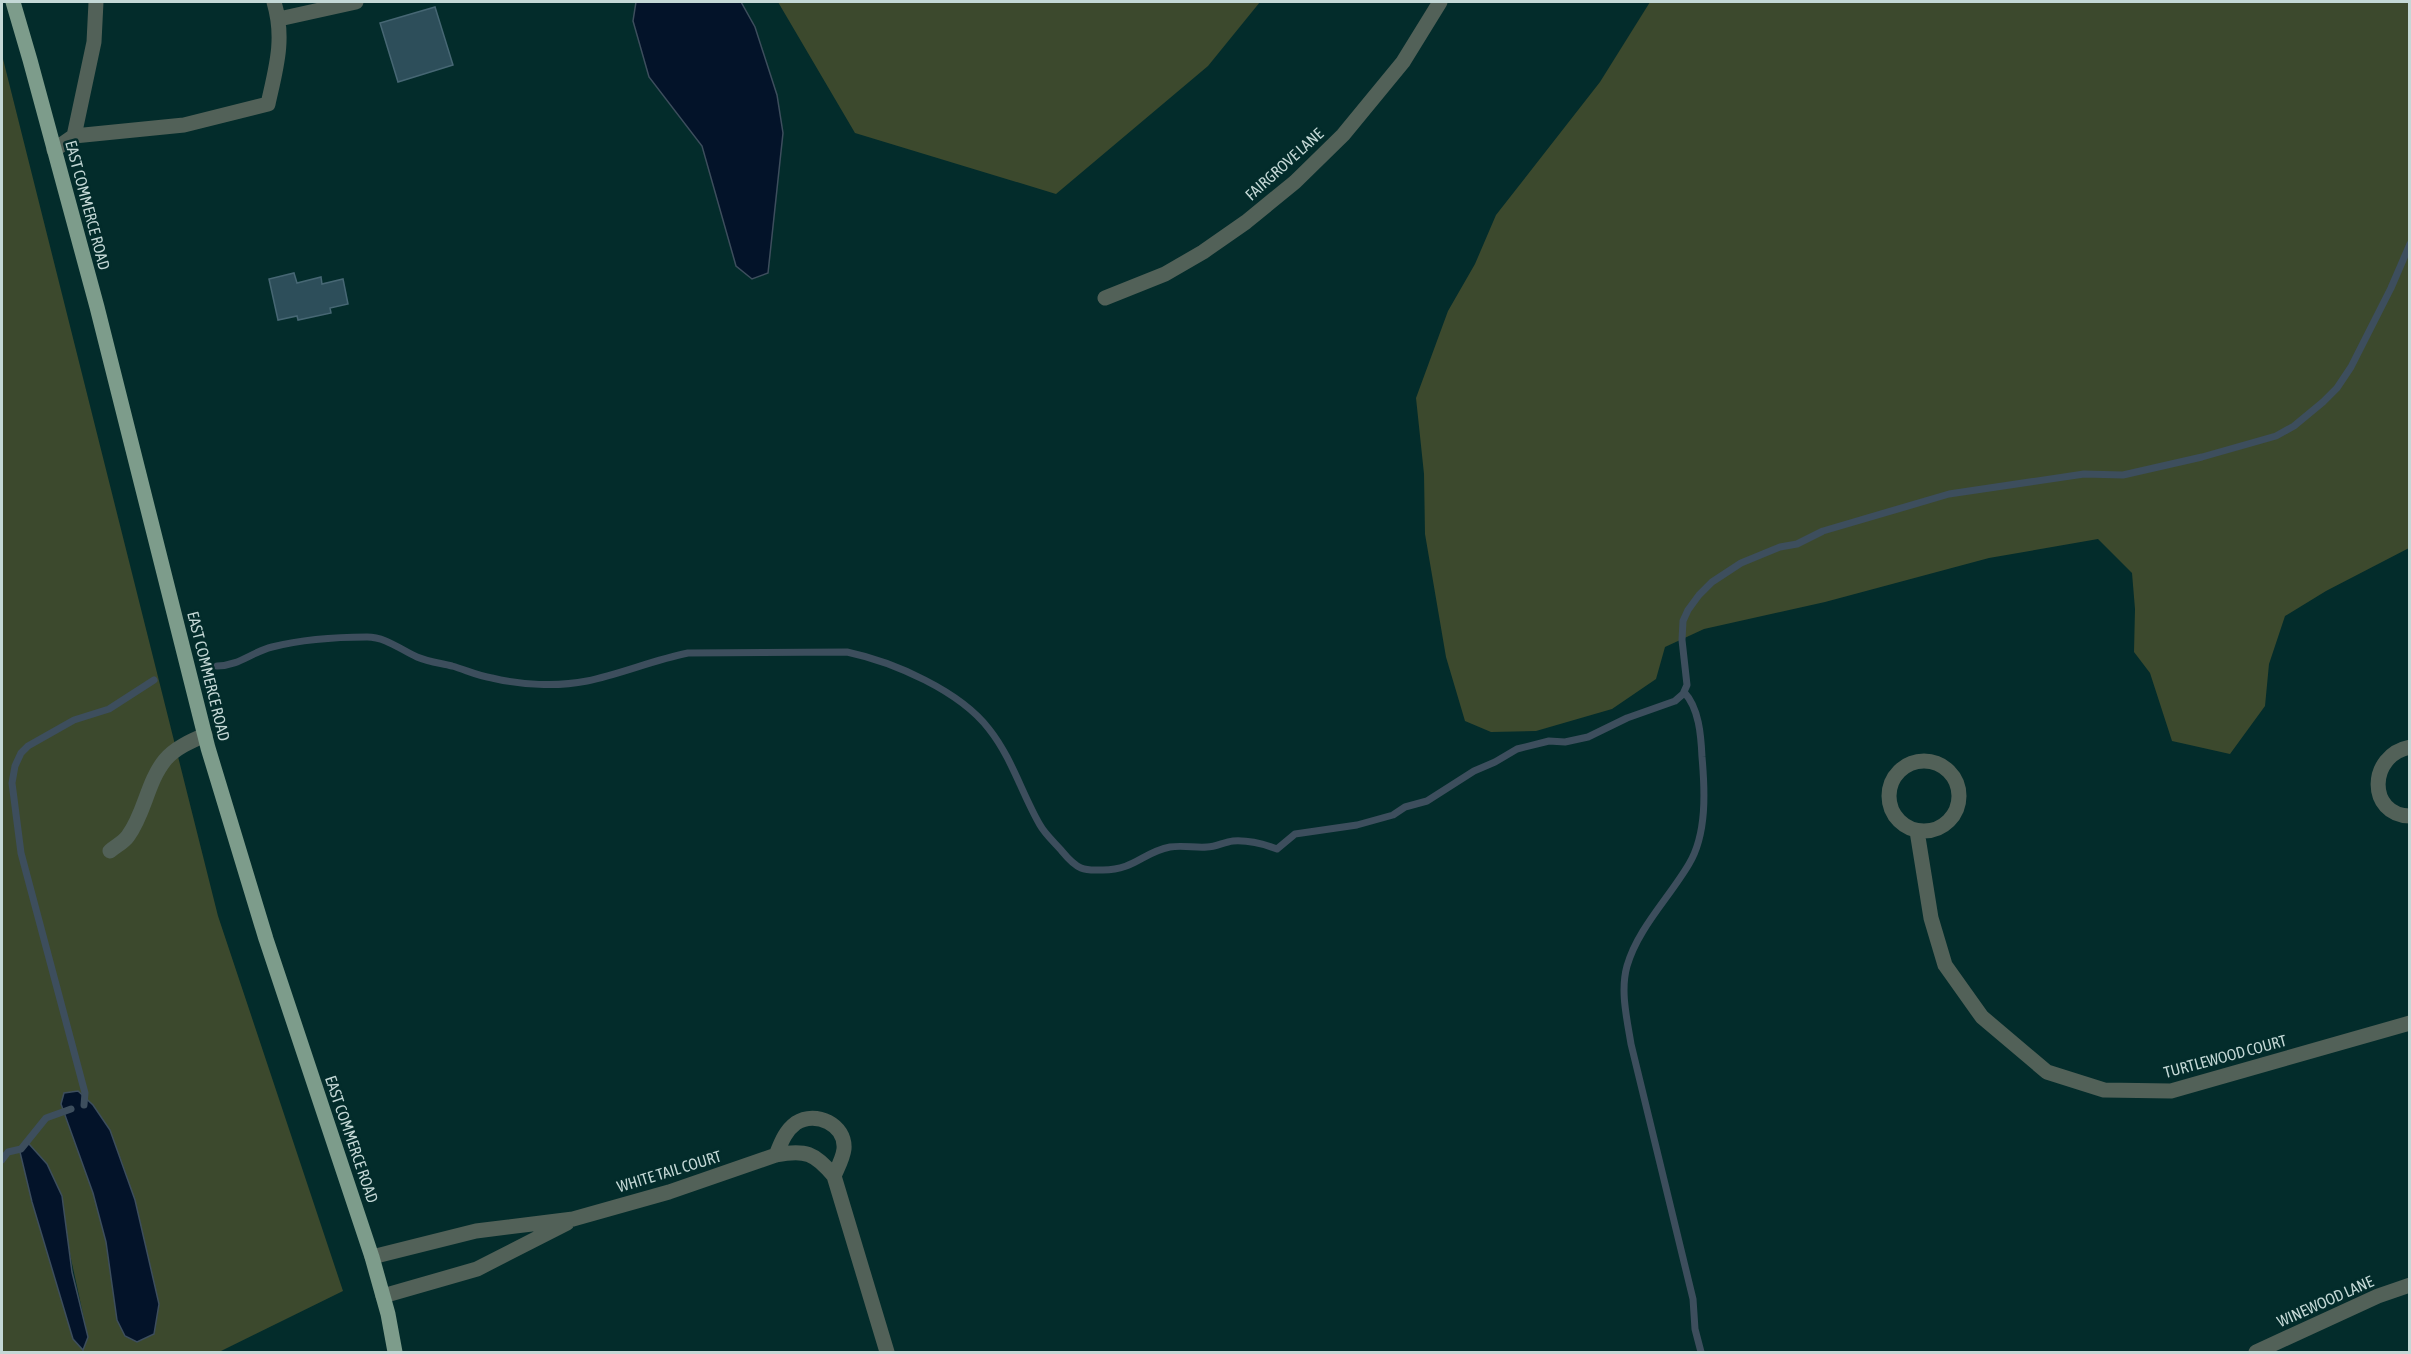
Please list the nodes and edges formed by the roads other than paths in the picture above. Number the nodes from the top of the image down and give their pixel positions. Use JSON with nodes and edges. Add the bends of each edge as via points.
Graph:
{"nodes":[{"id":1,"x":13,"y":2,"type":"edge"},
{"id":2,"x":96,"y":2,"type":"edge"},
{"id":3,"x":274,"y":2,"type":"edge"},
{"id":4,"x":356,"y":2,"type":"edge"},
{"id":5,"x":1440,"y":2,"type":"edge"},
{"id":6,"x":279,"y":19,"type":"junction"},
{"id":7,"x":74,"y":136,"type":"junction"},
{"id":8,"x":54,"y":150,"type":"junction"},
{"id":9,"x":1105,"y":297,"type":"dead end"},
{"id":10,"x":205,"y":735,"type":"junction"},
{"id":11,"x":2409,"y":747,"type":"edge"},
{"id":12,"x":2409,"y":816,"type":"edge"},
{"id":13,"x":1917,"y":831,"type":"junction"},
{"id":14,"x":110,"y":851,"type":"dead end"},
{"id":15,"x":2409,"y":1023,"type":"edge"},
{"id":16,"x":776,"y":1155,"type":"junction"},
{"id":17,"x":834,"y":1176,"type":"junction"},
{"id":18,"x":573,"y":1220,"type":"junction"},
{"id":19,"x":372,"y":1257,"type":"junction"},
{"id":20,"x":2409,"y":1286,"type":"edge"},
{"id":21,"x":383,"y":1296,"type":"junction"},
{"id":22,"x":395,"y":1353,"type":"edge"},
{"id":23,"x":887,"y":1353,"type":"edge"},
{"id":24,"x":2256,"y":1353,"type":"edge"}],
"edges":[{"from":1,"to":8,"type":"main road","name":"EAST COMMERCE ROAD"},
{"from":2,"to":7,"type":"street","via":[[94,42]]},
{"from":3,"to":6,"type":"street"},
{"from":4,"to":6,"type":"street"},
{"from":5,"to":9,"type":"street","name":"FAIRGROVE LANE","via":[[1403,62],[1343,135],[1295,182],[1203,252],[1165,274]]},
{"from":6,"to":7,"type":"street","via":[[280,39],[268,104],[184,125]]},
{"from":7,"to":8,"type":"street"},
{"from":8,"to":10,"type":"main road","name":"EAST COMMERCE ROAD"},
{"from":10,"to":14,"type":"street","via":[[166,758],[152,780],[134,827]]},
{"from":10,"to":19,"type":"main road","name":"EAST COMMERCE ROAD","via":[[262,930]]},
{"from":11,"to":12,"type":"street","via":[[2389,755],[2380,769],[2378,790],[2384,803],[2396,813]]},
{"from":13,"to":13,"type":"street","via":[[1896,817],[1890,804],[1891,783],[1901,770],[1923,760],[1943,766],[1953,777],[1958,789],[1957,808],[1944,825],[1931,831]]},
{"from":13,"to":15,"type":"street","name":"TURTLEWOOD COURT","via":[[1931,918],[1945,965],[1982,1017],[2047,1072],[2104,1090],[2171,1091]]},
{"from":16,"to":17,"type":"street","name":"WHITE TAIL COURT","via":[[806,1154],[820,1160]]},
{"from":16,"to":17,"type":"street","via":[[783,1137],[796,1123],[810,1118],[829,1121],[840,1132],[844,1147]]},
{"from":16,"to":18,"type":"street","name":"WHITE TAIL COURT"},
{"from":17,"to":23,"type":"street"},
{"from":18,"to":19,"type":"street","name":"WHITE TAIL COURT","via":[[476,1231]]},
{"from":18,"to":21,"type":"street","name":"WHITE TAIL COURT","via":[[477,1269]]},
{"from":19,"to":21,"type":"main road","name":"EAST COMMERCE ROAD"},
{"from":20,"to":24,"type":"street","name":"WINEWOOD LANE","via":[[2378,1296]]},
{"from":21,"to":22,"type":"main road","name":"EAST COMMERCE ROAD"}]}
